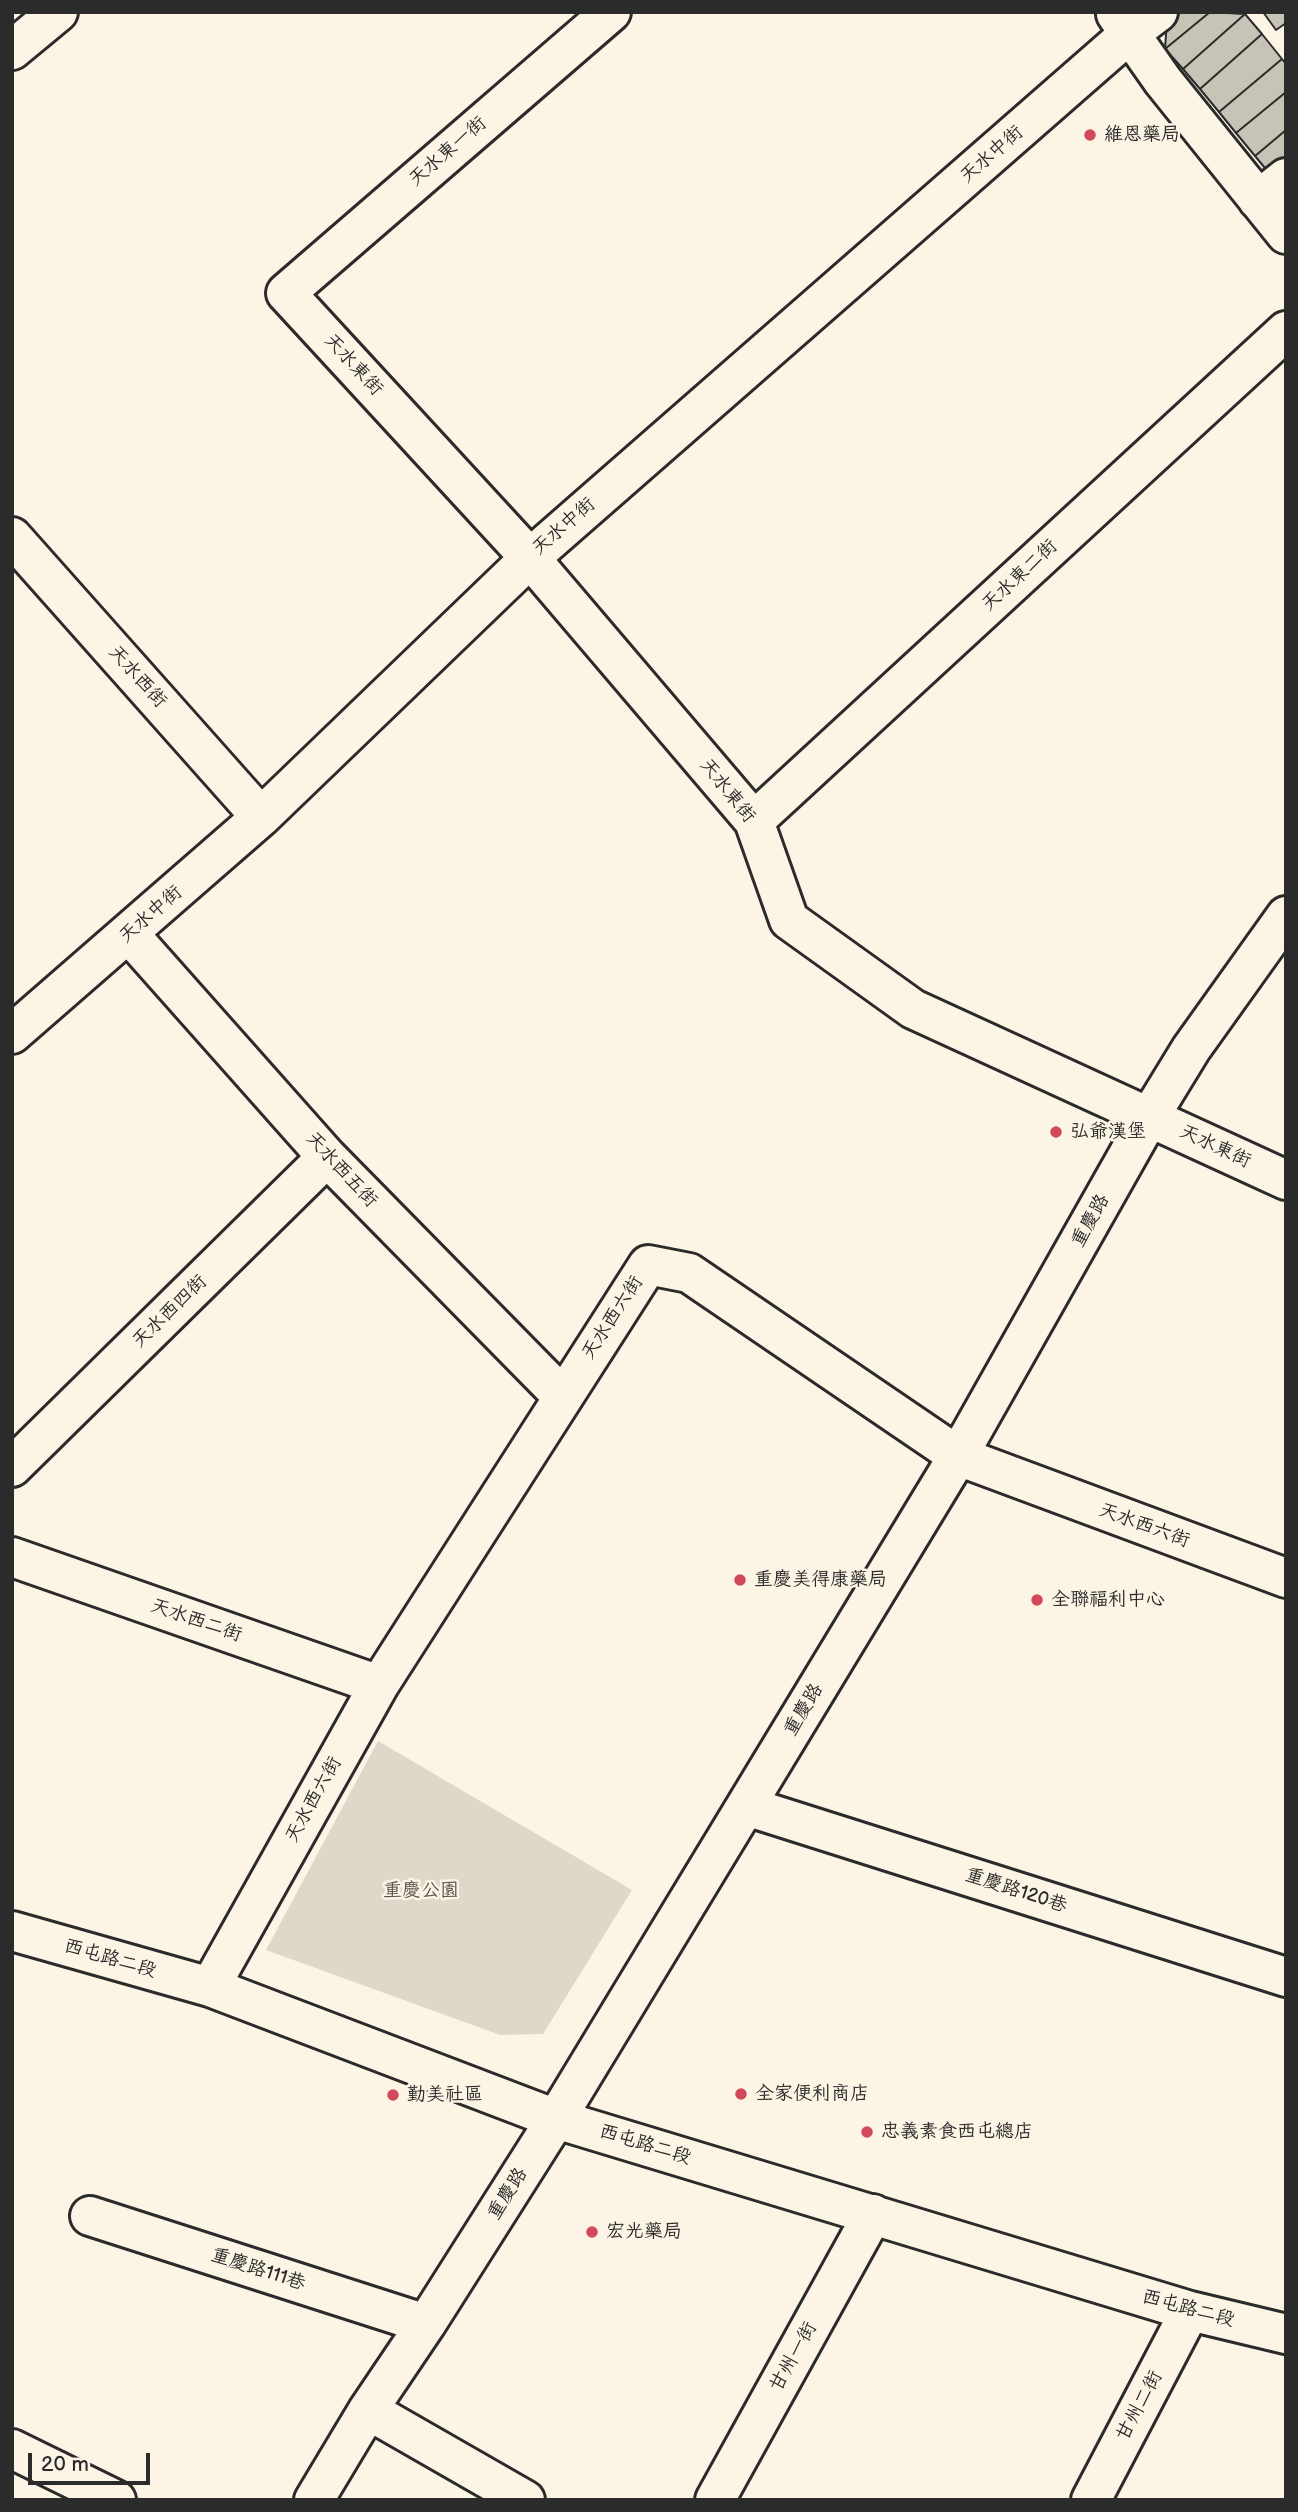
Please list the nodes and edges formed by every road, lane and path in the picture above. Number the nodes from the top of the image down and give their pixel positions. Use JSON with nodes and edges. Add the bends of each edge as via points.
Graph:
{"nodes":[{"id":1,"x":58,"y":12,"type":"edge"},
{"id":2,"x":611,"y":12,"type":"edge"},
{"id":3,"x":1134,"y":20,"type":"edge"},
{"id":4,"x":12,"y":50,"type":"edge"},
{"id":5,"x":1272,"y":189,"type":"edge"},
{"id":6,"x":1286,"y":234,"type":"edge"},
{"id":7,"x":286,"y":293,"type":"joint"},
{"id":8,"x":1286,"y":331,"type":"edge"},
{"id":9,"x":17,"y":551,"type":"edge"},
{"id":10,"x":530,"y":558,"type":"junction"},
{"id":11,"x":261,"y":817,"type":"junction"},
{"id":12,"x":754,"y":821,"type":"junction"},
{"id":13,"x":1286,"y":916,"type":"edge"},
{"id":14,"x":129,"y":934,"type":"junction"},
{"id":15,"x":12,"y":1034,"type":"edge"},
{"id":16,"x":1150,"y":1116,"type":"junction"},
{"id":17,"x":327,"y":1157,"type":"junction"},
{"id":18,"x":1286,"y":1181,"type":"edge"},
{"id":19,"x":562,"y":1396,"type":"junction"},
{"id":20,"x":958,"y":1456,"type":"junction"},
{"id":21,"x":12,"y":1467,"type":"edge"},
{"id":22,"x":12,"y":1557,"type":"edge"},
{"id":23,"x":1286,"y":1578,"type":"edge"},
{"id":24,"x":379,"y":1685,"type":"junction"},
{"id":25,"x":746,"y":1805,"type":"junction"},
{"id":26,"x":12,"y":1931,"type":"edge"},
{"id":27,"x":1286,"y":1977,"type":"edge"},
{"id":28,"x":210,"y":1987,"type":"junction"},
{"id":29,"x":556,"y":2119,"type":"junction"},
{"id":30,"x":873,"y":2214,"type":"junction"},
{"id":31,"x":90,"y":2216,"type":"dead end"},
{"id":32,"x":1190,"y":2311,"type":"junction"},
{"id":33,"x":426,"y":2324,"type":"junction"},
{"id":34,"x":1286,"y":2334,"type":"edge"},
{"id":35,"x":368,"y":2410,"type":"junction"},
{"id":36,"x":12,"y":2449,"type":"edge"},
{"id":37,"x":116,"y":2500,"type":"edge"},
{"id":38,"x":314,"y":2500,"type":"edge"},
{"id":39,"x":525,"y":2500,"type":"edge"},
{"id":40,"x":715,"y":2500,"type":"edge"},
{"id":41,"x":1091,"y":2500,"type":"edge"}],
"edges":[{"from":1,"to":4,"type":"street"},
{"from":2,"to":7,"type":"street","name":"天水東一街"},
{"from":3,"to":5,"type":"street","via":[[1163,81]]},
{"from":3,"to":10,"type":"street","name":"天水中街"},
{"from":5,"to":6,"type":"street"},
{"from":7,"to":10,"type":"street","name":"天水東街"},
{"from":8,"to":12,"type":"street","name":"天水東二街"},
{"from":9,"to":11,"type":"street","name":"天水西街"},
{"from":10,"to":11,"type":"street","name":"天水中街"},
{"from":10,"to":12,"type":"street","name":"天水東街"},
{"from":11,"to":14,"type":"street","name":"天水中街"},
{"from":12,"to":16,"type":"street","name":"天水東街","via":[[789,920],[914,1009]]},
{"from":13,"to":16,"type":"street","name":"重慶路","via":[[1191,1049]]},
{"from":14,"to":15,"type":"street","name":"天水中街"},
{"from":14,"to":17,"type":"street","name":"天水西五街"},
{"from":16,"to":18,"type":"street","name":"天水東街"},
{"from":16,"to":20,"type":"street","name":"重慶路"},
{"from":17,"to":19,"type":"street","name":"天水西五街"},
{"from":17,"to":21,"type":"street","name":"天水西四街"},
{"from":19,"to":20,"type":"street","name":"天水西六街","via":[[648,1265],[689,1273]]},
{"from":19,"to":24,"type":"street","name":"天水西六街"},
{"from":20,"to":23,"type":"street","name":"天水西六街"},
{"from":20,"to":25,"type":"street","name":"重慶路"},
{"from":22,"to":24,"type":"street","name":"天水西二街"},
{"from":24,"to":28,"type":"street","name":"天水西六街"},
{"from":25,"to":27,"type":"street","name":"重慶路120巷"},
{"from":25,"to":29,"type":"street","name":"重慶路"},
{"from":26,"to":28,"type":"street","name":"西屯路二段"},
{"from":28,"to":29,"type":"street","name":"西屯路二段"},
{"from":29,"to":30,"type":"street","name":"西屯路二段"},
{"from":29,"to":33,"type":"street","name":"重慶路"},
{"from":30,"to":32,"type":"street","name":"西屯路二段"},
{"from":30,"to":40,"type":"street","name":"甘州一街"},
{"from":31,"to":33,"type":"street","name":"重慶路111巷"},
{"from":32,"to":34,"type":"street","name":"西屯路二段"},
{"from":32,"to":41,"type":"street","name":"甘州二街"},
{"from":33,"to":35,"type":"street","name":"重慶路"},
{"from":35,"to":38,"type":"street","name":"重慶路"},
{"from":35,"to":39,"type":"street"},
{"from":36,"to":37,"type":"street"}]}
